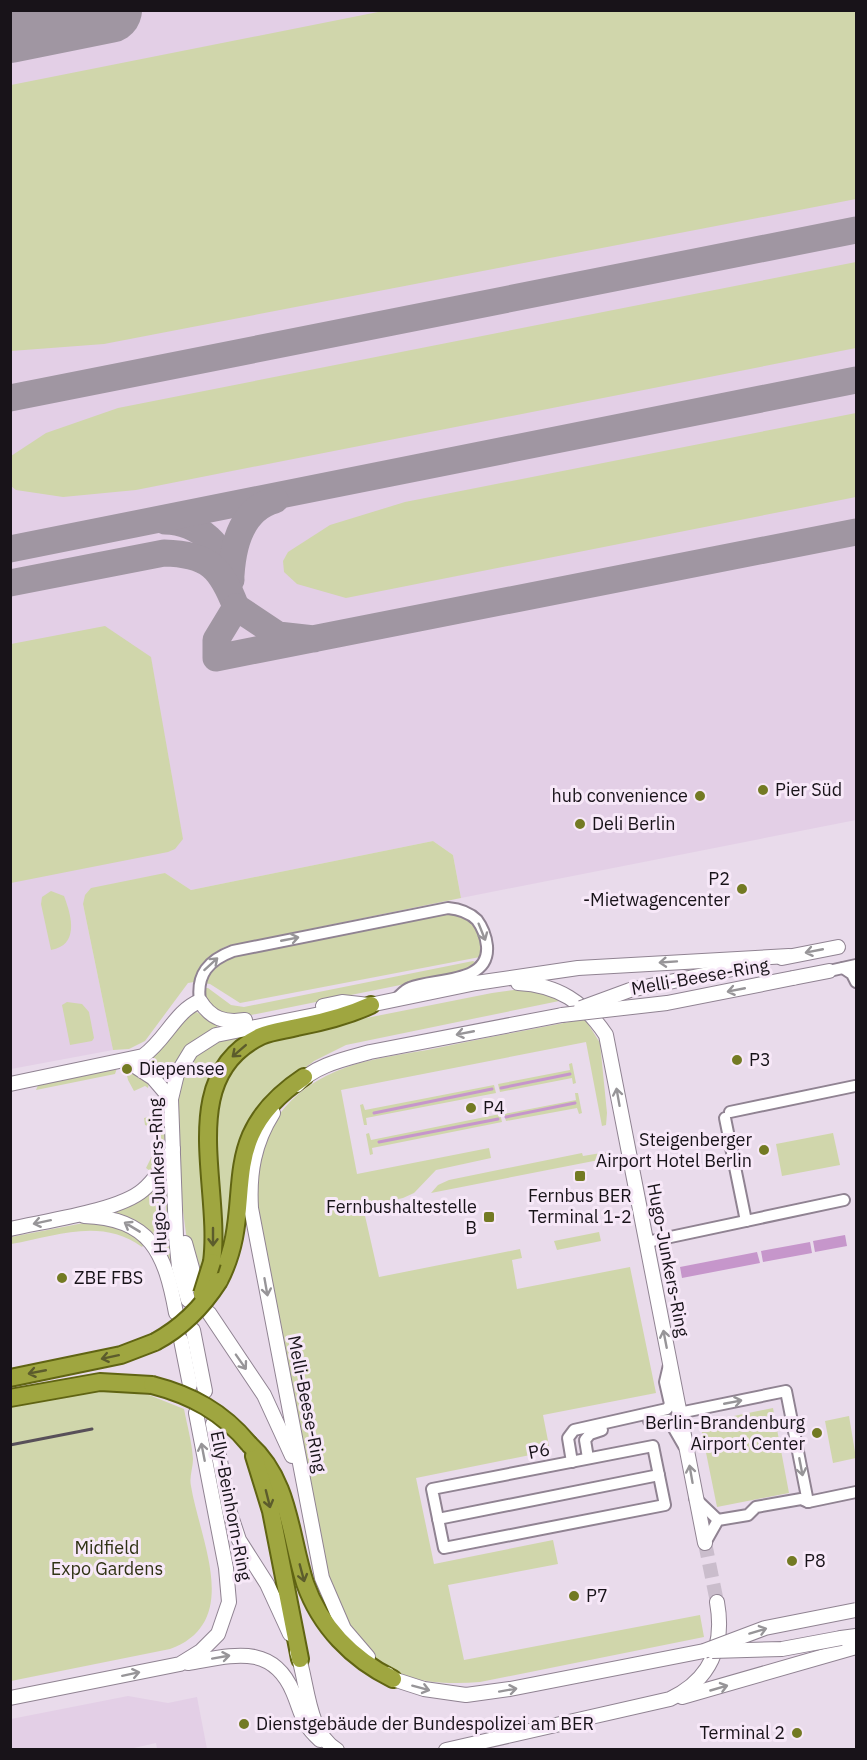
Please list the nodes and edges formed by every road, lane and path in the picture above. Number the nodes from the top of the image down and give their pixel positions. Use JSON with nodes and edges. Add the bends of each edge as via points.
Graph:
{"nodes":[{"id":1,"x":838,"y":947,"type":"dead end"},
{"id":2,"x":789,"y":956,"type":"junction"},
{"id":3,"x":856,"y":965,"type":"edge"},
{"id":4,"x":836,"y":970,"type":"junction"},
{"id":5,"x":856,"y":982,"type":"edge"},
{"id":6,"x":395,"y":1000,"type":"junction"},
{"id":7,"x":200,"y":1001,"type":"junction"},
{"id":8,"x":371,"y":1005,"type":"junction"},
{"id":9,"x":562,"y":1014,"type":"junction"},
{"id":10,"x":127,"y":1061,"type":"junction"},
{"id":11,"x":304,"y":1077,"type":"junction"},
{"id":12,"x":10,"y":1084,"type":"edge"},
{"id":13,"x":855,"y":1086,"type":"edge"},
{"id":14,"x":171,"y":1099,"type":"junction"},
{"id":15,"x":173,"y":1149,"type":"junction"},
{"id":16,"x":175,"y":1169,"type":"junction"},
{"id":17,"x":844,"y":1200,"type":"dead end"},
{"id":18,"x":74,"y":1215,"type":"junction"},
{"id":19,"x":746,"y":1221,"type":"junction"},
{"id":20,"x":10,"y":1229,"type":"edge"},
{"id":21,"x":647,"y":1242,"type":"junction"},
{"id":22,"x":197,"y":1286,"type":"dead end"},
{"id":23,"x":191,"y":1314,"type":"junction"},
{"id":24,"x":181,"y":1340,"type":"dead end"},
{"id":25,"x":670,"y":1363,"type":"junction"},
{"id":26,"x":10,"y":1378,"type":"edge"},
{"id":27,"x":190,"y":1384,"type":"dead end"},
{"id":28,"x":205,"y":1391,"type":"dead end"},
{"id":29,"x":10,"y":1398,"type":"edge"},
{"id":30,"x":196,"y":1413,"type":"dead end"},
{"id":31,"x":679,"y":1413,"type":"junction"},
{"id":32,"x":213,"y":1424,"type":"dead end"},
{"id":33,"x":249,"y":1444,"type":"junction"},
{"id":34,"x":686,"y":1451,"type":"junction"},
{"id":35,"x":588,"y":1458,"type":"junction"},
{"id":36,"x":572,"y":1462,"type":"junction"},
{"id":37,"x":659,"y":1475,"type":"junction"},
{"id":38,"x":856,"y":1492,"type":"edge"},
{"id":39,"x":306,"y":1494,"type":"junction"},
{"id":40,"x":695,"y":1498,"type":"junction"},
{"id":41,"x":808,"y":1502,"type":"junction"},
{"id":42,"x":438,"y":1519,"type":"junction"},
{"id":43,"x":718,"y":1520,"type":"junction"},
{"id":44,"x":705,"y":1543,"type":"joint"},
{"id":45,"x":717,"y":1602,"type":"tunnel mouth"},
{"id":46,"x":856,"y":1610,"type":"edge"},
{"id":47,"x":856,"y":1636,"type":"edge"},
{"id":48,"x":856,"y":1647,"type":"edge"},
{"id":49,"x":704,"y":1651,"type":"junction"},
{"id":50,"x":300,"y":1659,"type":"junction"},
{"id":51,"x":180,"y":1664,"type":"junction"},
{"id":52,"x":393,"y":1678,"type":"junction"},
{"id":53,"x":10,"y":1698,"type":"edge"},
{"id":54,"x":670,"y":1699,"type":"junction"},
{"id":55,"x":335,"y":1748,"type":"edge"},
{"id":56,"x":446,"y":1749,"type":"edge"}],
"edges":[{"from":1,"to":2,"type":"street","name":"Melli-Beese-Ring","one_way":true},
{"from":2,"to":6,"type":"street","name":"Hugo-Junkers-Ring","one_way":true,"via":[[578,968]]},
{"from":2,"to":9,"type":"street","name":"Melli-Beese-Ring","bridge":true,"via":[[630,990]]},
{"from":3,"to":4,"type":"street","name":"Melli-Beese-Ring"},
{"from":4,"to":5,"type":"street","via":[[852,974]]},
{"from":4,"to":9,"type":"street","name":"Melli-Beese-Ring","one_way":true,"bridge":true,"via":[[667,1003]]},
{"from":7,"to":6,"type":"street","name":"Hugo-Junkers-Ring","one_way":true,"via":[[199,985],[204,971],[215,959],[233,951],[448,908],[463,910],[477,920],[486,945],[487,957],[481,968],[468,975],[408,989]]},
{"from":6,"to":8,"type":"street","name":"Hugo-Junkers-Ring"},
{"from":21,"to":6,"type":"street","name":"Hugo-Junkers-Ring","one_way":true,"via":[[606,1035],[591,1014],[561,992],[530,983],[511,982],[411,1003]]},
{"from":7,"to":8,"type":"street","via":[[217,1018],[232,1022],[342,1002]]},
{"from":7,"to":10,"type":"street","via":[[184,1010],[150,1051]]},
{"from":8,"to":14,"type":"street","name":"Hugo-Junkers-Ring","via":[[216,1035],[183,1061]]},
{"from":8,"to":23,"type":"highway","one_way":true,"bridge":true,"via":[[346,1017],[264,1035],[236,1052],[218,1076],[207,1120],[212,1262],[204,1290]]},
{"from":9,"to":11,"type":"street","name":"Melli-Beese-Ring","one_way":true,"via":[[370,1052],[340,1060]]},
{"from":10,"to":12,"type":"street"},
{"from":10,"to":14,"type":"street","via":[[153,1078]]},
{"from":11,"to":23,"type":"highway","bridge":true,"via":[[269,1104],[248,1140],[238,1181],[232,1246],[219,1281]]},
{"from":11,"to":39,"type":"street","name":"Melli-Beese-Ring","one_way":true,"via":[[266,1125],[257,1145],[250,1184],[251,1208]]},
{"from":13,"to":19,"type":"street","via":[[728,1115]]},
{"from":14,"to":15,"type":"street","name":"Hugo-Junkers-Ring"},
{"from":15,"to":16,"type":"street","name":"Hugo-Junkers-Ring"},
{"from":15,"to":18,"type":"street","via":[[142,1191]]},
{"from":16,"to":22,"type":"street","via":[[188,1260]]},
{"from":16,"to":23,"type":"street","name":"Hugo-Junkers-Ring","via":[[176,1237]]},
{"from":17,"to":19,"type":"street"},
{"from":18,"to":20,"type":"street","one_way":true},
{"from":23,"to":18,"type":"street","one_way":true,"via":[[164,1260],[147,1238],[125,1222]]},
{"from":19,"to":21,"type":"street"},
{"from":25,"to":21,"type":"street","name":"Hugo-Junkers-Ring","one_way":true},
{"from":23,"to":26,"type":"highway","one_way":true,"bridge":true,"via":[[155,1342],[121,1355]]},
{"from":23,"to":28,"type":"street","name":"Hugo-Junkers-Ring"},
{"from":23,"to":39,"type":"street","one_way":true,"via":[[264,1395]]},
{"from":24,"to":27,"type":"street"},
{"from":25,"to":31,"type":"street","name":"Hugo-Junkers-Ring"},
{"from":25,"to":36,"type":"street","via":[[665,1382],[669,1404],[666,1409],[574,1431],[568,1438]]},
{"from":29,"to":33,"type":"highway","bridge":true,"via":[[100,1382],[152,1385],[203,1404],[231,1424]]},
{"from":51,"to":30,"type":"street","name":"Elly-Beinhorn-Ring","one_way":true,"via":[[218,1634],[229,1602]]},
{"from":31,"to":34,"type":"street","name":"Hugo-Junkers-Ring"},
{"from":31,"to":41,"type":"street","one_way":true,"via":[[786,1391]]},
{"from":32,"to":50,"type":"street","via":[[239,1540],[280,1610]]},
{"from":33,"to":50,"type":"highway","one_way":true,"via":[[271,1511]]},
{"from":33,"to":52,"type":"highway","one_way":true,"via":[[275,1476],[306,1584],[325,1621],[360,1661]]},
{"from":34,"to":35,"type":"street","via":[[673,1423],[656,1419],[594,1432],[585,1440]]},
{"from":40,"to":34,"type":"street","name":"Hugo-Junkers-Ring","one_way":true},
{"from":35,"to":36,"type":"street","name":"P6"},
{"from":35,"to":37,"type":"street","name":"P6","via":[[653,1446]]},
{"from":36,"to":42,"type":"street","name":"P6","via":[[432,1489]]},
{"from":37,"to":42,"type":"street"},
{"from":37,"to":42,"type":"street","name":"P6","via":[[665,1504],[566,1525],[444,1548]]},
{"from":38,"to":41,"type":"street"},
{"from":39,"to":52,"type":"street","name":"Melli-Beese-Ring","via":[[322,1578],[334,1610],[358,1647]]},
{"from":40,"to":43,"type":"street"},
{"from":40,"to":44,"type":"street","name":"Hugo-Junkers-Ring"},
{"from":41,"to":43,"type":"street","via":[[801,1499],[756,1507],[748,1515]]},
{"from":43,"to":44,"type":"street"},
{"from":45,"to":54,"type":"street","via":[[720,1633],[712,1663],[693,1686]]},
{"from":49,"to":46,"type":"street","name":"Melli-Beese-Ring","one_way":true,"bridge":true,"via":[[765,1629]]},
{"from":47,"to":49,"type":"street","name":"Melli-Beese-Ring","bridge":true,"via":[[782,1649]]},
{"from":54,"to":48,"type":"street","one_way":true},
{"from":52,"to":49,"type":"street","name":"Melli-Beese-Ring","one_way":true,"via":[[437,1692],[482,1694]]},
{"from":50,"to":55,"type":"street","via":[[308,1707]]},
{"from":53,"to":51,"type":"street","name":"Elly-Beinhorn-Ring","one_way":true},
{"from":51,"to":55,"type":"street","one_way":true,"via":[[233,1655],[261,1658],[275,1665],[286,1678],[307,1726],[318,1740]]},
{"from":54,"to":56,"type":"street"}]}
